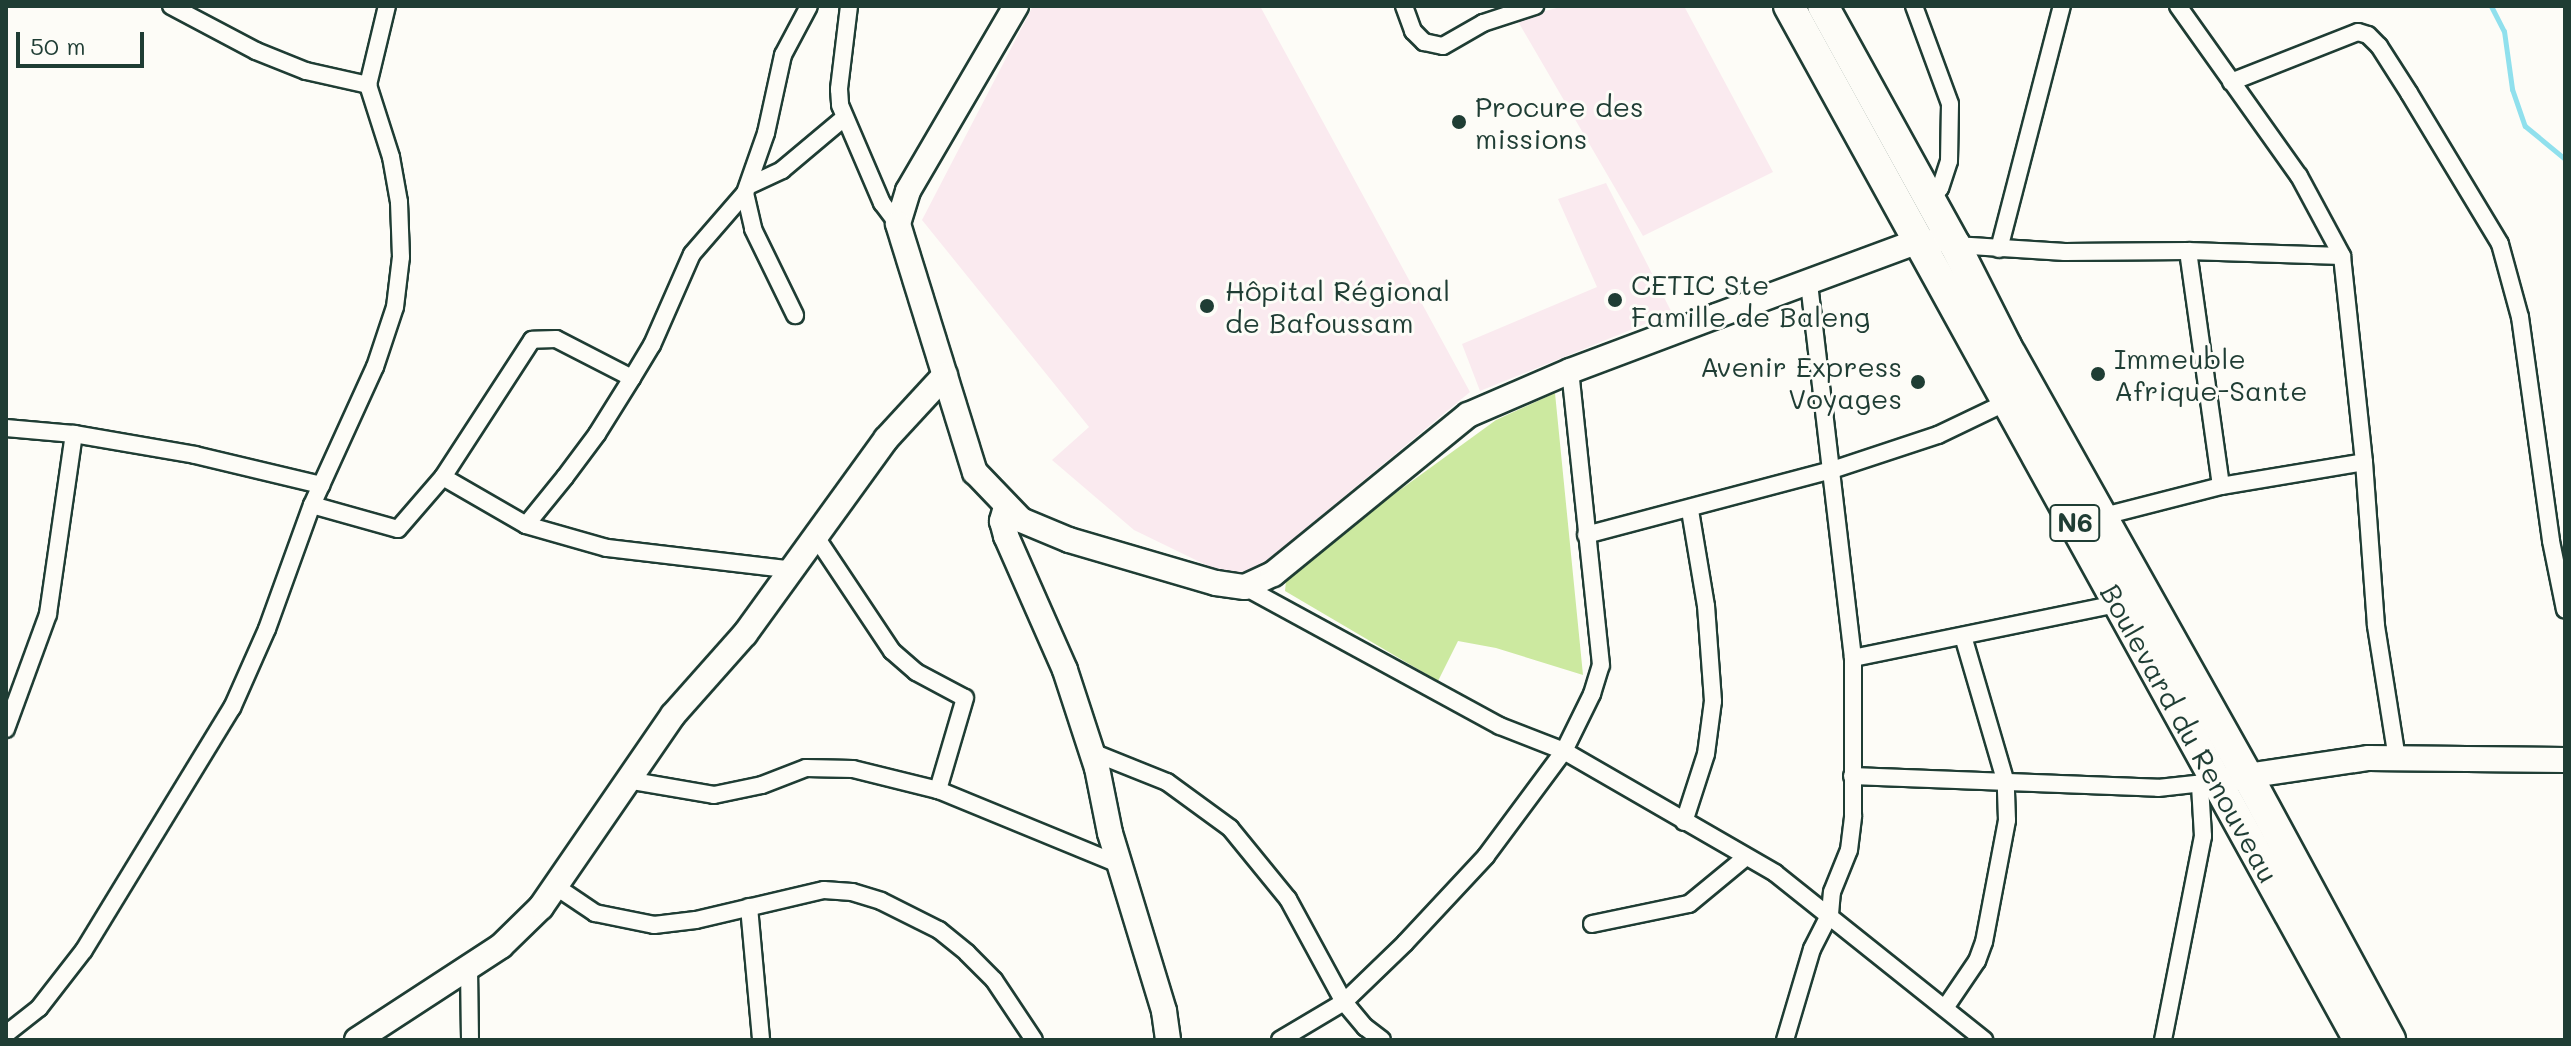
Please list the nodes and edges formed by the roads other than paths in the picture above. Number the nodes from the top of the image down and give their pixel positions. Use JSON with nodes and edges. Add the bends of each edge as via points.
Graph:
{"nodes":[{"id":1,"x":171,"y":6,"type":"edge"},
{"id":2,"x":387,"y":6,"type":"edge"},
{"id":3,"x":809,"y":6,"type":"edge"},
{"id":4,"x":849,"y":6,"type":"edge"},
{"id":5,"x":1016,"y":6,"type":"edge"},
{"id":6,"x":1404,"y":6,"type":"edge"},
{"id":7,"x":1535,"y":6,"type":"edge"},
{"id":8,"x":1789,"y":6,"type":"edge"},
{"id":9,"x":1823,"y":6,"type":"edge"},
{"id":10,"x":1914,"y":6,"type":"edge"},
{"id":11,"x":2062,"y":6,"type":"edge"},
{"id":12,"x":2178,"y":6,"type":"edge"},
{"id":13,"x":2231,"y":82,"type":"junction"},
{"id":14,"x":368,"y":85,"type":"junction"},
{"id":15,"x":844,"y":118,"type":"junction"},
{"id":16,"x":746,"y":189,"type":"junction"},
{"id":17,"x":1918,"y":219,"type":"junction"},
{"id":18,"x":898,"y":224,"type":"junction"},
{"id":19,"x":1955,"y":245,"type":"junction"},
{"id":20,"x":1999,"y":249,"type":"junction"},
{"id":21,"x":2188,"y":251,"type":"junction"},
{"id":22,"x":2342,"y":256,"type":"junction"},
{"id":23,"x":1809,"y":283,"type":"junction"},
{"id":24,"x":795,"y":315,"type":"dead end"},
{"id":25,"x":1570,"y":371,"type":"junction"},
{"id":26,"x":945,"y":375,"type":"junction"},
{"id":27,"x":632,"y":378,"type":"junction"},
{"id":28,"x":2009,"y":401,"type":"junction"},
{"id":29,"x":6,"y":428,"type":"edge"},
{"id":30,"x":74,"y":434,"type":"junction"},
{"id":31,"x":2364,"y":462,"type":"junction"},
{"id":32,"x":1829,"y":471,"type":"junction"},
{"id":33,"x":443,"y":477,"type":"junction"},
{"id":34,"x":321,"y":485,"type":"junction"},
{"id":35,"x":2221,"y":486,"type":"junction"},
{"id":36,"x":312,"y":505,"type":"junction"},
{"id":37,"x":1006,"y":507,"type":"junction"},
{"id":38,"x":1690,"y":510,"type":"junction"},
{"id":39,"x":2100,"y":517,"type":"junction"},
{"id":40,"x":526,"y":525,"type":"junction"},
{"id":41,"x":1586,"y":535,"type":"junction"},
{"id":42,"x":816,"y":537,"type":"junction"},
{"id":43,"x":793,"y":570,"type":"junction"},
{"id":44,"x":1245,"y":587,"type":"junction"},
{"id":45,"x":2130,"y":598,"type":"junction"},
{"id":46,"x":2565,"y":610,"type":"edge"},
{"id":47,"x":1963,"y":636,"type":"junction"},
{"id":48,"x":1853,"y":658,"type":"junction"},
{"id":49,"x":6,"y":729,"type":"edge"},
{"id":50,"x":1564,"y":751,"type":"junction"},
{"id":51,"x":1092,"y":752,"type":"junction"},
{"id":52,"x":2397,"y":759,"type":"junction"},
{"id":53,"x":2565,"y":760,"type":"edge"},
{"id":54,"x":1852,"y":776,"type":"junction"},
{"id":55,"x":627,"y":780,"type":"junction"},
{"id":56,"x":2223,"y":780,"type":"junction"},
{"id":57,"x":2006,"y":783,"type":"junction"},
{"id":58,"x":938,"y":790,"type":"junction"},
{"id":59,"x":1684,"y":822,"type":"junction"},
{"id":60,"x":1746,"y":857,"type":"junction"},
{"id":61,"x":1118,"y":864,"type":"junction"},
{"id":62,"x":558,"y":888,"type":"junction"},
{"id":63,"x":749,"y":907,"type":"junction"},
{"id":64,"x":1830,"y":914,"type":"junction"},
{"id":65,"x":1592,"y":924,"type":"dead end"},
{"id":66,"x":469,"y":968,"type":"junction"},
{"id":67,"x":1344,"y":1002,"type":"junction"},
{"id":68,"x":1945,"y":1008,"type":"junction"},
{"id":69,"x":6,"y":1034,"type":"edge"},
{"id":70,"x":357,"y":1040,"type":"edge"},
{"id":71,"x":470,"y":1040,"type":"edge"},
{"id":72,"x":761,"y":1040,"type":"edge"},
{"id":73,"x":1034,"y":1040,"type":"edge"},
{"id":74,"x":1168,"y":1040,"type":"edge"},
{"id":75,"x":1280,"y":1040,"type":"edge"},
{"id":76,"x":1382,"y":1040,"type":"edge"},
{"id":77,"x":1785,"y":1040,"type":"edge"},
{"id":78,"x":1984,"y":1040,"type":"edge"},
{"id":79,"x":2163,"y":1040,"type":"edge"},
{"id":80,"x":2359,"y":1040,"type":"edge"},
{"id":81,"x":2390,"y":1040,"type":"edge"}],
"edges":[{"from":1,"to":14,"type":"street","via":[[256,51],[306,71]]},
{"from":2,"to":14,"type":"street"},
{"from":3,"to":16,"type":"street","via":[[783,55],[766,133]]},
{"from":4,"to":15,"type":"street","via":[[839,89]]},
{"from":5,"to":18,"type":"street","via":[[908,191]]},
{"from":6,"to":7,"type":"street","via":[[1413,31],[1424,42],[1443,46],[1483,23]]},
{"from":8,"to":17,"type":"highway","name":"Boulevard du Renouveau","number":"N6"},
{"from":9,"to":17,"type":"highway","name":"Boulevard du Renouveau","number":"N6"},
{"from":10,"to":17,"type":"street","via":[[1950,104],[1949,161],[1940,188]]},
{"from":11,"to":20,"type":"street"},
{"from":12,"to":13,"type":"street"},
{"from":13,"to":22,"type":"street","via":[[2299,176]]},
{"from":13,"to":46,"type":"street","via":[[2358,32],[2372,38],[2401,81],[2500,244],[2520,317]]},
{"from":14,"to":34,"type":"street","via":[[391,157],[401,257],[395,307],[375,367]]},
{"from":15,"to":16,"type":"street","via":[[782,170]]},
{"from":15,"to":18,"type":"street","via":[[882,203]]},
{"from":16,"to":24,"type":"street","via":[[753,229]]},
{"from":16,"to":27,"type":"street","via":[[692,254],[667,317]]},
{"from":17,"to":19,"type":"highway","name":"Boulevard du Renouveau","number":"N6"},
{"from":17,"to":23,"type":"street"},
{"from":17,"to":28,"type":"highway","name":"Boulevard du Renouveau","number":"N6"},
{"from":18,"to":26,"type":"street"},
{"from":19,"to":20,"type":"street"},
{"from":19,"to":39,"type":"highway","name":"Boulevard du Renouveau","number":"N6"},
{"from":20,"to":21,"type":"street"},
{"from":21,"to":22,"type":"street"},
{"from":21,"to":35,"type":"street"},
{"from":22,"to":31,"type":"street"},
{"from":23,"to":25,"type":"street"},
{"from":23,"to":32,"type":"street"},
{"from":25,"to":41,"type":"street"},
{"from":25,"to":44,"type":"street","via":[[1468,415],[1273,574]]},
{"from":26,"to":37,"type":"street","via":[[975,472]]},
{"from":26,"to":42,"type":"street","via":[[886,439]]},
{"from":27,"to":33,"type":"street","via":[[556,339],[532,340]]},
{"from":27,"to":40,"type":"street"},
{"from":28,"to":32,"type":"street","via":[[1938,435]]},
{"from":28,"to":45,"type":"highway","name":"Boulevard du Renouveau","number":"N6"},
{"from":29,"to":30,"type":"street"},
{"from":30,"to":34,"type":"street"},
{"from":30,"to":49,"type":"street","via":[[48,614]]},
{"from":31,"to":35,"type":"street"},
{"from":31,"to":52,"type":"street","via":[[2376,626]]},
{"from":32,"to":38,"type":"street"},
{"from":32,"to":48,"type":"street"},
{"from":33,"to":36,"type":"street","via":[[398,529]]},
{"from":33,"to":40,"type":"street"},
{"from":34,"to":36,"type":"street"},
{"from":35,"to":39,"type":"street"},
{"from":36,"to":69,"type":"street","via":[[232,708],[84,950],[39,1008]]},
{"from":37,"to":44,"type":"street","via":[[1021,520],[1069,540]]},
{"from":37,"to":51,"type":"street","via":[[1006,536],[1065,670]]},
{"from":38,"to":41,"type":"street"},
{"from":38,"to":59,"type":"street","via":[[1706,606],[1713,701],[1706,754]]},
{"from":39,"to":45,"type":"highway","name":"Boulevard du Renouveau","number":"N6"},
{"from":40,"to":43,"type":"street","via":[[607,548]]},
{"from":41,"to":50,"type":"street","via":[[1601,665]]},
{"from":42,"to":43,"type":"street"},
{"from":42,"to":58,"type":"street","via":[[892,651],[916,672],[965,698]]},
{"from":43,"to":55,"type":"street","via":[[673,715]]},
{"from":44,"to":50,"type":"street","via":[[1500,726]]},
{"from":45,"to":47,"type":"street"},
{"from":45,"to":56,"type":"highway","name":"Boulevard du Renouveau","number":"N6"},
{"from":47,"to":48,"type":"street"},
{"from":47,"to":57,"type":"street"},
{"from":48,"to":54,"type":"street"},
{"from":50,"to":59,"type":"street"},
{"from":50,"to":67,"type":"street","via":[[1486,856]]},
{"from":51,"to":61,"type":"street"},
{"from":51,"to":67,"type":"street","via":[[1167,782],[1230,828],[1288,899]]},
{"from":52,"to":53,"type":"street"},
{"from":52,"to":56,"type":"street","via":[[2334,761]]},
{"from":54,"to":57,"type":"street"},
{"from":54,"to":64,"type":"street","via":[[1849,850],[1832,892]]},
{"from":55,"to":58,"type":"street","via":[[714,795],[827,766]]},
{"from":55,"to":62,"type":"street"},
{"from":56,"to":57,"type":"street","via":[[2158,788]]},
{"from":56,"to":79,"type":"street","via":[[2203,836]]},
{"from":56,"to":80,"type":"highway","name":"Boulevard du Renouveau","number":"N6"},
{"from":56,"to":81,"type":"highway","name":"Boulevard du Renouveau","number":"N6"},
{"from":57,"to":68,"type":"street","via":[[2005,843],[1988,930],[1977,961]]},
{"from":58,"to":61,"type":"street"},
{"from":59,"to":60,"type":"street"},
{"from":60,"to":64,"type":"street"},
{"from":60,"to":65,"type":"street","via":[[1689,904]]},
{"from":61,"to":74,"type":"street","via":[[1164,1011]]},
{"from":62,"to":63,"type":"street","via":[[595,913],[654,925]]},
{"from":62,"to":66,"type":"street","via":[[519,930]]},
{"from":63,"to":72,"type":"street"},
{"from":63,"to":73,"type":"street","via":[[824,890],[852,892],[907,913],[939,930],[994,980]]},
{"from":64,"to":68,"type":"street"},
{"from":64,"to":77,"type":"street","via":[[1812,949]]},
{"from":66,"to":70,"type":"street"},
{"from":66,"to":71,"type":"street"},
{"from":67,"to":75,"type":"street"},
{"from":67,"to":76,"type":"street"},
{"from":68,"to":78,"type":"street"}]}
